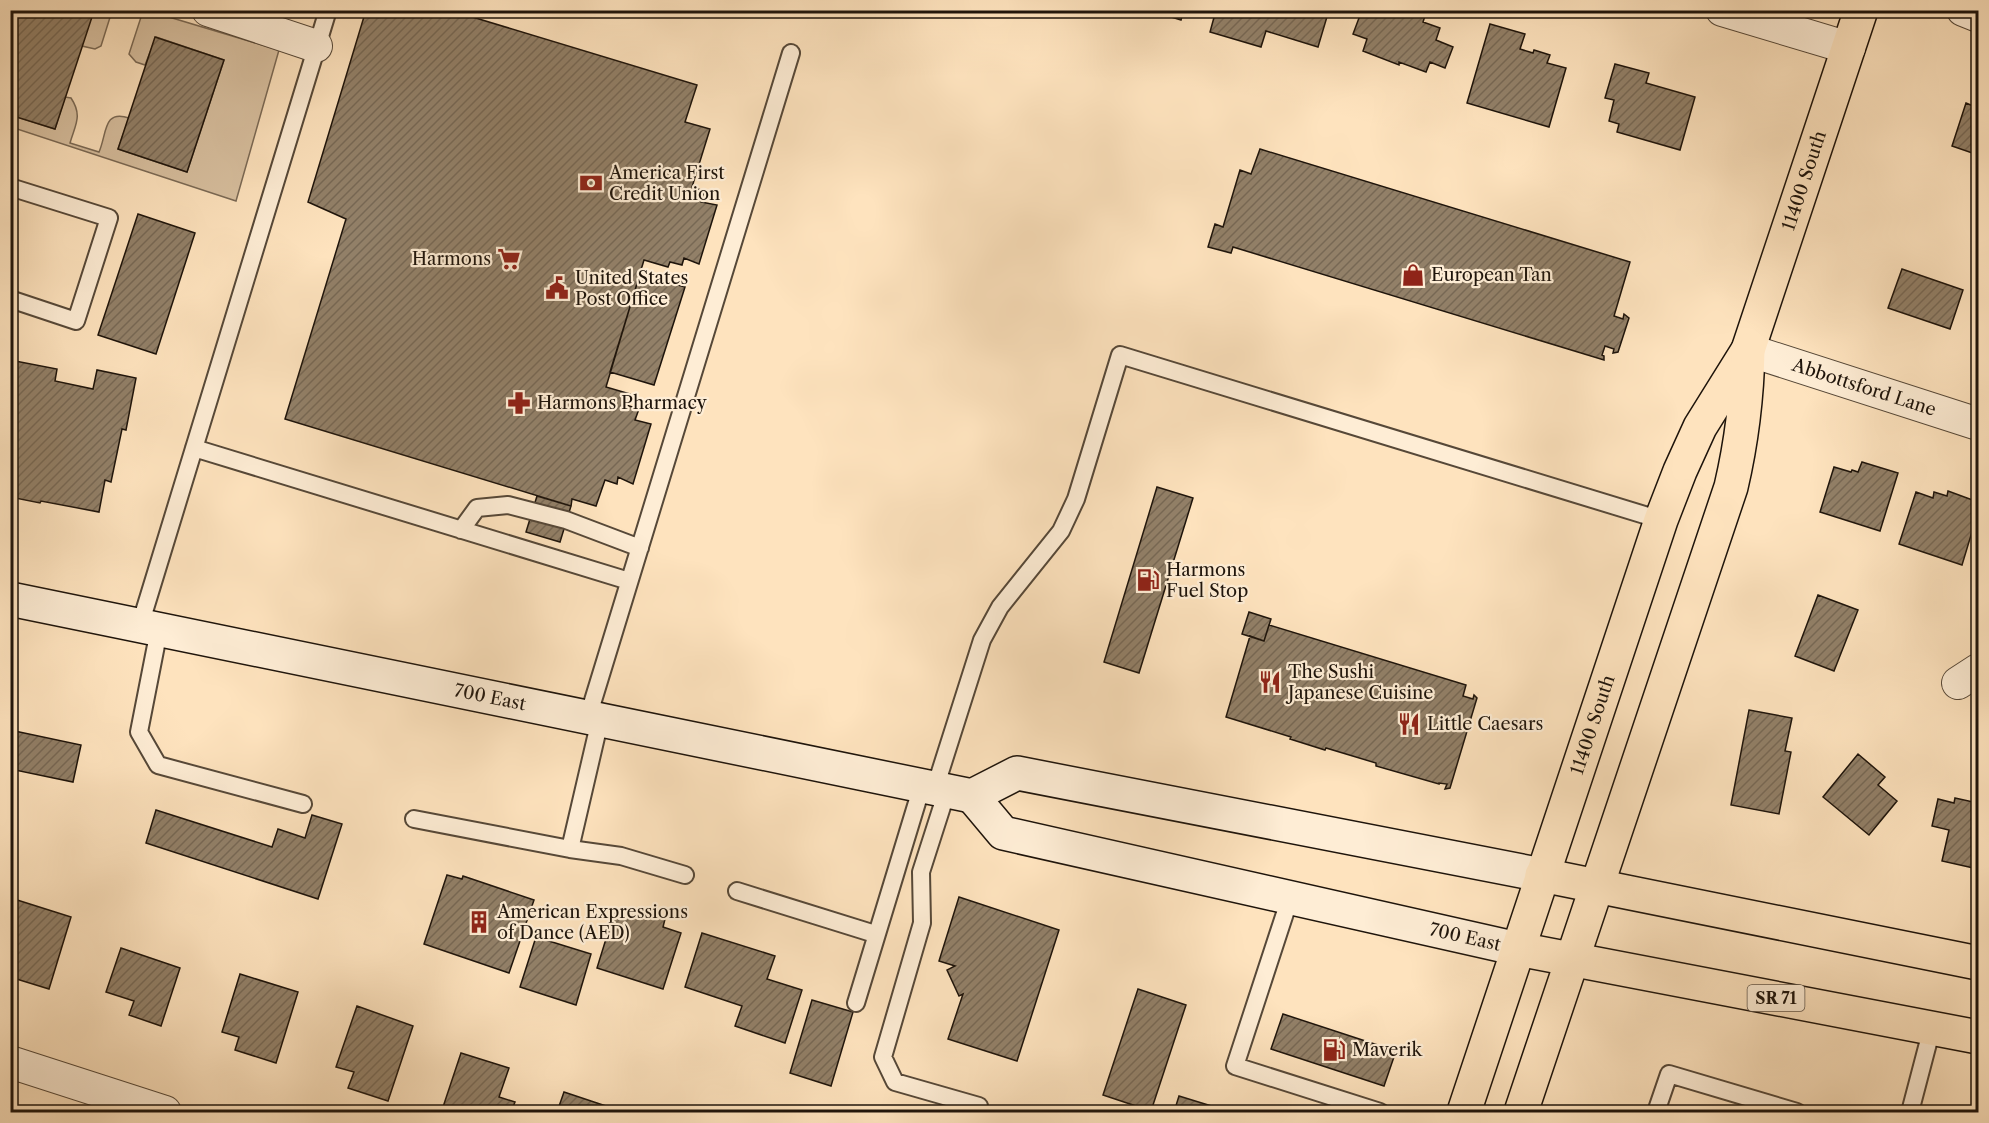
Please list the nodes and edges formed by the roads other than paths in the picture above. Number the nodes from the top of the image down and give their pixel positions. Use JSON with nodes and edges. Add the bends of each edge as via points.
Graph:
{"nodes":[{"id":1,"x":208,"y":10,"type":"edge"},
{"id":2,"x":328,"y":10,"type":"edge"},
{"id":3,"x":1722,"y":10,"type":"edge"},
{"id":4,"x":1862,"y":10,"type":"edge"},
{"id":5,"x":1963,"y":10,"type":"edge"},
{"id":6,"x":1978,"y":16,"type":"edge"},
{"id":7,"x":316,"y":46,"type":"junction"},
{"id":8,"x":1849,"y":48,"type":"junction"},
{"id":9,"x":791,"y":53,"type":"dead end"},
{"id":10,"x":10,"y":187,"type":"edge"},
{"id":11,"x":10,"y":299,"type":"edge"},
{"id":12,"x":1748,"y":350,"type":"junction"},
{"id":13,"x":1978,"y":424,"type":"edge"},
{"id":14,"x":194,"y":448,"type":"junction"},
{"id":15,"x":1661,"y":520,"type":"junction"},
{"id":16,"x":461,"y":530,"type":"junction"},
{"id":17,"x":640,"y":548,"type":"junction"},
{"id":18,"x":629,"y":582,"type":"junction"},
{"id":19,"x":10,"y":599,"type":"edge"},
{"id":20,"x":150,"y":627,"type":"junction"},
{"id":21,"x":594,"y":719,"type":"junction"},
{"id":22,"x":944,"y":790,"type":"junction"},
{"id":23,"x":303,"y":804,"type":"dead end"},
{"id":24,"x":414,"y":819,"type":"dead end"},
{"id":25,"x":570,"y":849,"type":"junction"},
{"id":26,"x":685,"y":874,"type":"dead end"},
{"id":27,"x":1542,"y":875,"type":"junction"},
{"id":28,"x":1597,"y":886,"type":"junction"},
{"id":29,"x":737,"y":891,"type":"dead end"},
{"id":30,"x":1290,"y":898,"type":"junction"},
{"id":31,"x":875,"y":934,"type":"junction"},
{"id":32,"x":1518,"y":949,"type":"junction"},
{"id":33,"x":1573,"y":959,"type":"junction"},
{"id":34,"x":1978,"y":963,"type":"edge"},
{"id":35,"x":856,"y":1003,"type":"dead end"},
{"id":36,"x":1932,"y":1028,"type":"junction"},
{"id":37,"x":1978,"y":1037,"type":"edge"},
{"id":38,"x":10,"y":1062,"type":"edge"},
{"id":39,"x":979,"y":1106,"type":"dead end"},
{"id":40,"x":1378,"y":1112,"type":"edge"},
{"id":41,"x":165,"y":1113,"type":"edge"},
{"id":42,"x":1464,"y":1113,"type":"edge"},
{"id":43,"x":1521,"y":1113,"type":"edge"},
{"id":44,"x":1656,"y":1113,"type":"edge"},
{"id":45,"x":1797,"y":1113,"type":"edge"},
{"id":46,"x":1910,"y":1113,"type":"edge"}],
"edges":[{"from":1,"to":7,"type":"street"},
{"from":2,"to":7,"type":"lane"},
{"from":3,"to":8,"type":"street"},
{"from":4,"to":8,"type":"main road","name":"11400 South"},
{"from":5,"to":6,"type":"street"},
{"from":7,"to":14,"type":"lane"},
{"from":8,"to":12,"type":"main road","name":"11400 South"},
{"from":9,"to":17,"type":"lane"},
{"from":10,"to":11,"type":"lane","via":[[109,218],[76,321]]},
{"from":12,"to":13,"type":"street","name":"Abbottsford Lane"},
{"from":12,"to":15,"type":"main road","name":"11400 South","via":[[1700,427]]},
{"from":12,"to":28,"type":"main road","name":"11400 South","via":[[1747,396],[1731,487]]},
{"from":14,"to":16,"type":"lane"},
{"from":14,"to":20,"type":"lane"},
{"from":15,"to":22,"type":"lane","via":[[1120,355],[1076,500],[1061,531],[1000,607],[982,640]]},
{"from":15,"to":27,"type":"main road","name":"11400 South"},
{"from":16,"to":17,"type":"lane","via":[[477,508],[508,505],[566,520]]},
{"from":16,"to":18,"type":"lane"},
{"from":17,"to":18,"type":"lane"},
{"from":18,"to":21,"type":"lane"},
{"from":19,"to":20,"type":"main road","name":"700 East"},
{"from":20,"to":21,"type":"main road","name":"700 East"},
{"from":20,"to":23,"type":"lane","via":[[139,732],[158,765]]},
{"from":21,"to":22,"type":"main road","name":"700 East"},
{"from":21,"to":25,"type":"lane"},
{"from":22,"to":27,"type":"main road","via":[[1017,773]]},
{"from":22,"to":30,"type":"main road","name":"700 East","number":"SR 71","via":[[1003,833]]},
{"from":22,"to":31,"type":"lane"},
{"from":22,"to":39,"type":"lane","via":[[921,872],[922,923],[883,1057],[896,1082]]},
{"from":24,"to":25,"type":"lane"},
{"from":25,"to":26,"type":"lane","via":[[621,856]]},
{"from":27,"to":28,"type":"main road"},
{"from":27,"to":32,"type":"main road","name":"11400 South"},
{"from":28,"to":33,"type":"main road","name":"11400 South"},
{"from":28,"to":34,"type":"main road"},
{"from":29,"to":31,"type":"lane"},
{"from":30,"to":32,"type":"main road","name":"700 East","number":"SR 71"},
{"from":30,"to":40,"type":"lane","via":[[1235,1066]]},
{"from":31,"to":35,"type":"lane"},
{"from":32,"to":33,"type":"main road","name":"700 East","number":"SR 71"},
{"from":32,"to":42,"type":"main road","name":"11400 South"},
{"from":33,"to":36,"type":"main road","name":"700 East","number":"SR 71"},
{"from":33,"to":43,"type":"main road","name":"11400 South"},
{"from":36,"to":37,"type":"main road","name":"700 East","number":"SR 71"},
{"from":36,"to":46,"type":"lane"},
{"from":38,"to":41,"type":"street"},
{"from":44,"to":45,"type":"lane","via":[[1669,1074]]}]}
